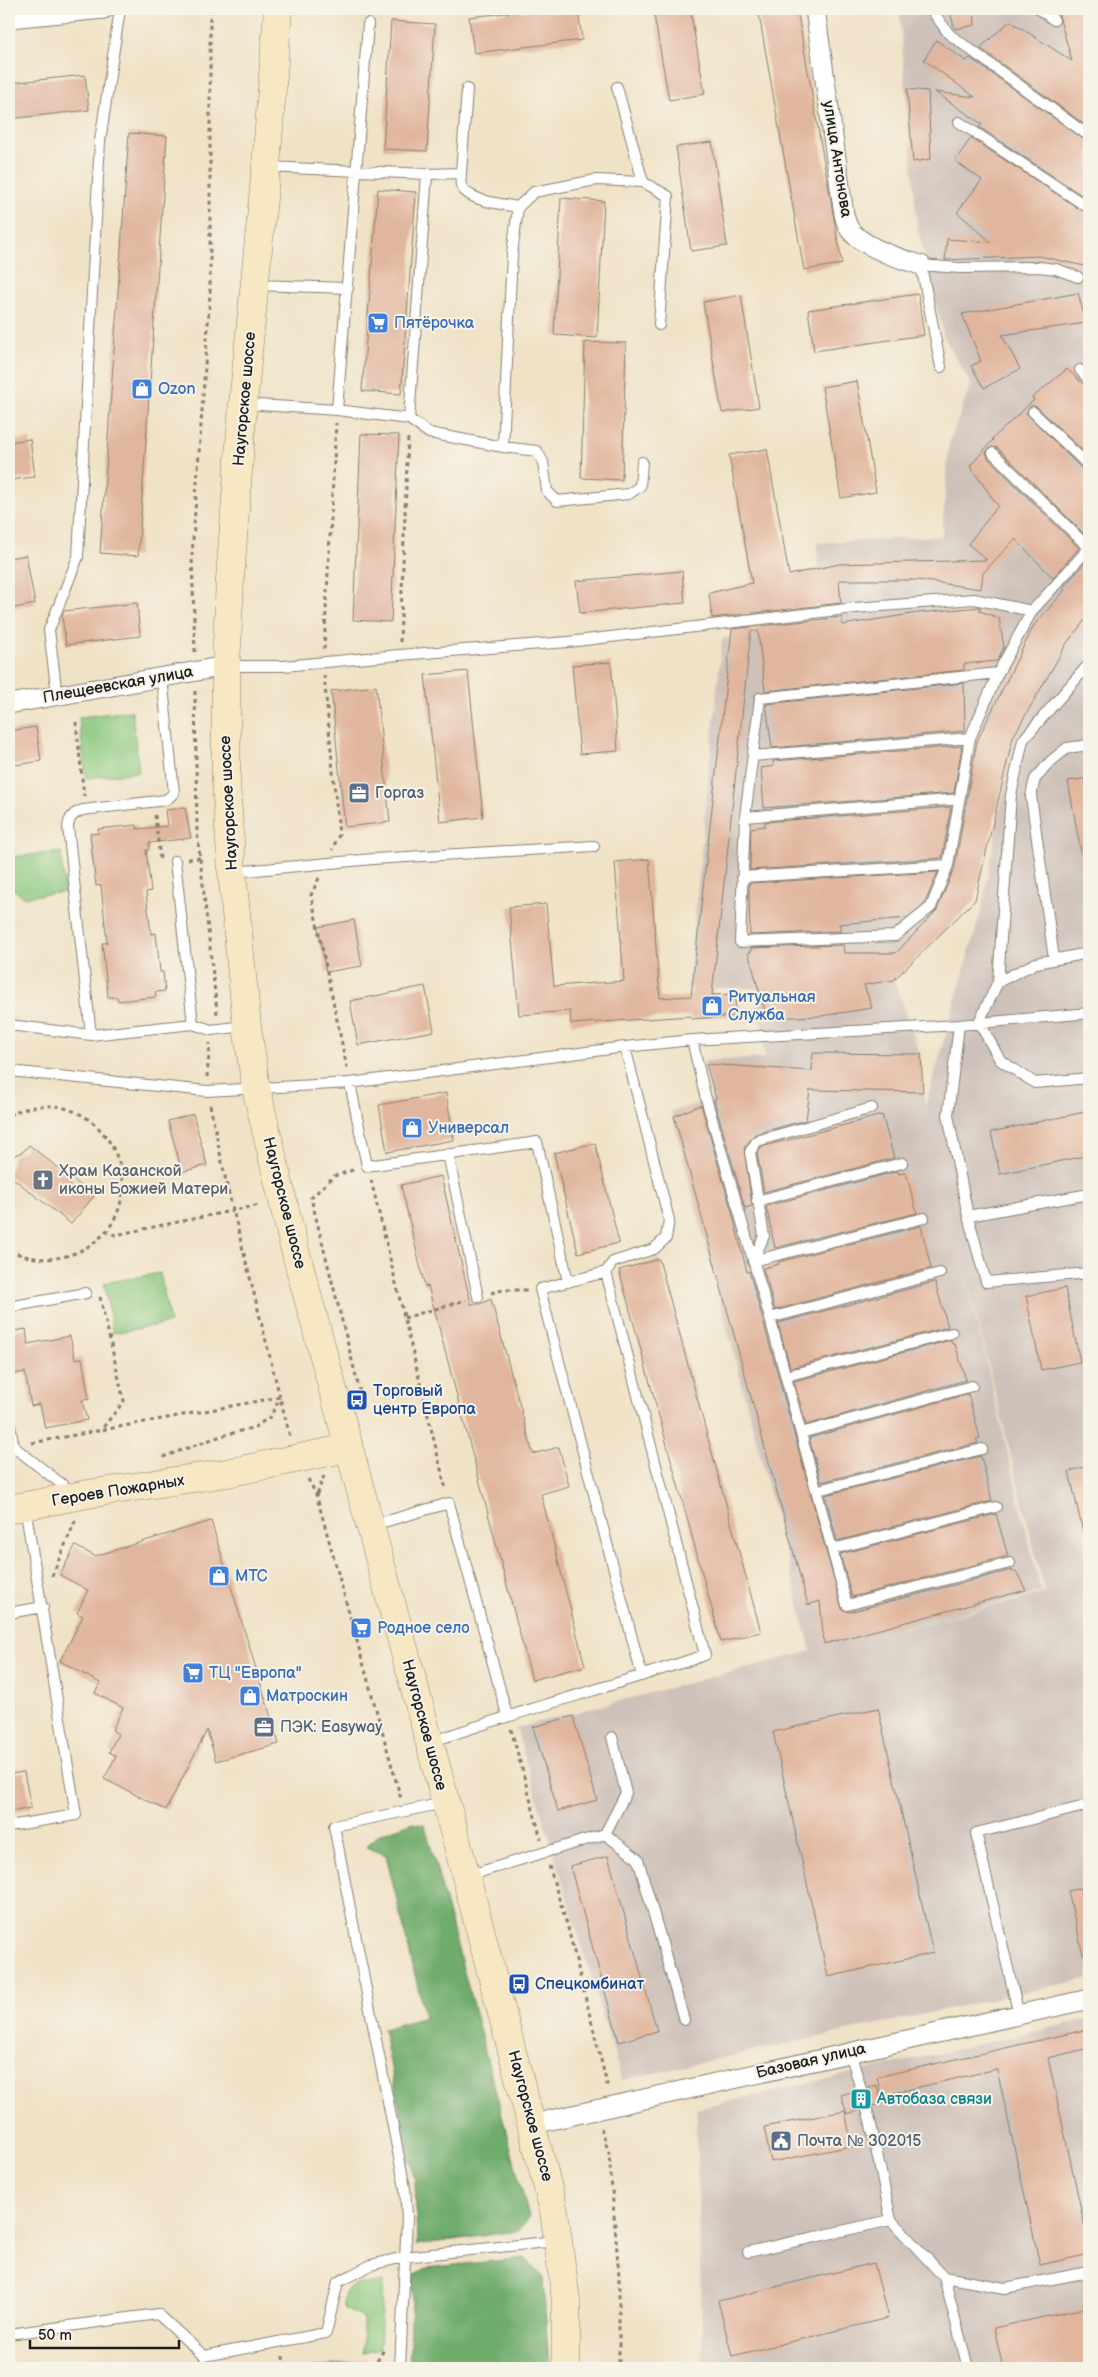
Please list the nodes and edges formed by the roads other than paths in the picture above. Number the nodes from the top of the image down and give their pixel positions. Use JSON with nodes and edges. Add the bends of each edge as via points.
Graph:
{"nodes":[{"id":1,"x":104,"y":9,"type":"edge"},
{"id":2,"x":120,"y":9,"type":"edge"},
{"id":3,"x":278,"y":9,"type":"edge"},
{"id":4,"x":814,"y":9,"type":"edge"},
{"id":5,"x":931,"y":9,"type":"edge"},
{"id":6,"x":1039,"y":9,"type":"edge"},
{"id":7,"x":9,"y":18,"type":"edge"},
{"id":8,"x":1054,"y":20,"type":"dead end"},
{"id":9,"x":368,"y":24,"type":"dead end"},
{"id":10,"x":617,"y":87,"type":"dead end"},
{"id":11,"x":467,"y":89,"type":"dead end"},
{"id":12,"x":959,"y":122,"type":"dead end"},
{"id":13,"x":1089,"y":136,"type":"edge"},
{"id":14,"x":266,"y":167,"type":"junction"},
{"id":15,"x":358,"y":171,"type":"junction"},
{"id":16,"x":461,"y":173,"type":"junction"},
{"id":17,"x":427,"y":174,"type":"junction"},
{"id":18,"x":643,"y":182,"type":"junction"},
{"id":19,"x":518,"y":207,"type":"junction"},
{"id":20,"x":1089,"y":208,"type":"edge"},
{"id":21,"x":921,"y":265,"type":"junction"},
{"id":22,"x":1078,"y":277,"type":"dead end"},
{"id":23,"x":255,"y":285,"type":"junction"},
{"id":24,"x":348,"y":288,"type":"junction"},
{"id":25,"x":659,"y":325,"type":"dead end"},
{"id":26,"x":941,"y":367,"type":"dead end"},
{"id":27,"x":1080,"y":370,"type":"dead end"},
{"id":28,"x":1089,"y":380,"type":"edge"},
{"id":29,"x":244,"y":404,"type":"junction"},
{"id":30,"x":337,"y":410,"type":"junction"},
{"id":31,"x":1033,"y":412,"type":"dead end"},
{"id":32,"x":409,"y":419,"type":"junction"},
{"id":33,"x":503,"y":448,"type":"junction"},
{"id":34,"x":993,"y":453,"type":"dead end"},
{"id":35,"x":642,"y":462,"type":"dead end"},
{"id":36,"x":1089,"y":466,"type":"edge"},
{"id":37,"x":1032,"y":611,"type":"junction"},
{"id":38,"x":1089,"y":664,"type":"edge"},
{"id":39,"x":226,"y":666,"type":"junction"},
{"id":40,"x":998,"y":673,"type":"junction"},
{"id":41,"x":162,"y":677,"type":"junction"},
{"id":42,"x":57,"y":695,"type":"junction"},
{"id":43,"x":9,"y":704,"type":"edge"},
{"id":44,"x":970,"y":738,"type":"junction"},
{"id":45,"x":1089,"y":745,"type":"edge"},
{"id":46,"x":753,"y":756,"type":"junction"},
{"id":47,"x":959,"y":799,"type":"junction"},
{"id":48,"x":745,"y":817,"type":"junction"},
{"id":49,"x":594,"y":846,"type":"dead end"},
{"id":50,"x":174,"y":861,"type":"road end"},
{"id":51,"x":948,"y":864,"type":"junction"},
{"id":52,"x":232,"y":872,"type":"junction"},
{"id":53,"x":742,"y":877,"type":"junction"},
{"id":54,"x":1089,"y":953,"type":"edge"},
{"id":55,"x":1054,"y":960,"type":"junction"},
{"id":56,"x":998,"y":982,"type":"junction"},
{"id":57,"x":1089,"y":1013,"type":"edge"},
{"id":58,"x":980,"y":1022,"type":"junction"},
{"id":59,"x":193,"y":1024,"type":"junction"},
{"id":60,"x":9,"y":1025,"type":"edge"},
{"id":61,"x":959,"y":1025,"type":"junction"},
{"id":62,"x":247,"y":1026,"type":"junction"},
{"id":63,"x":91,"y":1035,"type":"junction"},
{"id":64,"x":692,"y":1040,"type":"junction"},
{"id":65,"x":625,"y":1047,"type":"junction"},
{"id":66,"x":9,"y":1072,"type":"edge"},
{"id":67,"x":1089,"y":1078,"type":"edge"},
{"id":68,"x":350,"y":1084,"type":"junction"},
{"id":69,"x":256,"y":1088,"type":"junction"},
{"id":70,"x":872,"y":1108,"type":"dead end"},
{"id":71,"x":448,"y":1154,"type":"junction"},
{"id":72,"x":902,"y":1163,"type":"dead end"},
{"id":73,"x":1089,"y":1194,"type":"edge"},
{"id":74,"x":757,"y":1201,"type":"junction"},
{"id":75,"x":968,"y":1216,"type":"junction"},
{"id":76,"x":924,"y":1218,"type":"dead end"},
{"id":77,"x":753,"y":1261,"type":"junction"},
{"id":78,"x":606,"y":1272,"type":"junction"},
{"id":79,"x":940,"y":1273,"type":"dead end"},
{"id":80,"x":1089,"y":1273,"type":"edge"},
{"id":81,"x":568,"y":1282,"type":"junction"},
{"id":82,"x":86,"y":1293,"type":"road end"},
{"id":83,"x":478,"y":1297,"type":"dead end"},
{"id":84,"x":9,"y":1307,"type":"edge"},
{"id":85,"x":770,"y":1318,"type":"junction"},
{"id":86,"x":952,"y":1332,"type":"dead end"},
{"id":87,"x":786,"y":1376,"type":"junction"},
{"id":88,"x":972,"y":1386,"type":"dead end"},
{"id":89,"x":9,"y":1421,"type":"edge"},
{"id":90,"x":801,"y":1433,"type":"junction"},
{"id":91,"x":12,"y":1447,"type":"edge"},
{"id":92,"x":348,"y":1448,"type":"junction"},
{"id":93,"x":982,"y":1450,"type":"dead end"},
{"id":94,"x":818,"y":1490,"type":"junction"},
{"id":95,"x":78,"y":1497,"type":"junction"},
{"id":96,"x":17,"y":1507,"type":"edge"},
{"id":97,"x":996,"y":1507,"type":"dead end"},
{"id":98,"x":369,"y":1526,"type":"junction"},
{"id":99,"x":833,"y":1549,"type":"junction"},
{"id":100,"x":1010,"y":1563,"type":"dead end"},
{"id":101,"x":43,"y":1607,"type":"junction"},
{"id":102,"x":9,"y":1613,"type":"edge"},
{"id":103,"x":642,"y":1676,"type":"junction"},
{"id":104,"x":507,"y":1715,"type":"junction"},
{"id":105,"x":612,"y":1736,"type":"dead end"},
{"id":106,"x":428,"y":1743,"type":"junction"},
{"id":107,"x":445,"y":1803,"type":"junction"},
{"id":108,"x":1089,"y":1805,"type":"edge"},
{"id":109,"x":9,"y":1826,"type":"edge"},
{"id":110,"x":605,"y":1834,"type":"junction"},
{"id":111,"x":466,"y":1876,"type":"junction"},
{"id":112,"x":1089,"y":1999,"type":"edge"},
{"id":113,"x":1019,"y":2015,"type":"junction"},
{"id":114,"x":684,"y":2020,"type":"dead end"},
{"id":115,"x":850,"y":2052,"type":"junction"},
{"id":116,"x":533,"y":2124,"type":"junction"},
{"id":117,"x":891,"y":2220,"type":"junction"},
{"id":118,"x":560,"y":2241,"type":"junction"},
{"id":119,"x":748,"y":2252,"type":"dead end"},
{"id":120,"x":404,"y":2257,"type":"junction"},
{"id":121,"x":1089,"y":2272,"type":"edge"},
{"id":122,"x":944,"y":2277,"type":"junction"},
{"id":123,"x":9,"y":2334,"type":"edge"},
{"id":124,"x":400,"y":2368,"type":"edge"},
{"id":125,"x":566,"y":2368,"type":"edge"},
{"id":126,"x":968,"y":2368,"type":"edge"}],
"edges":[{"from":1,"to":7,"type":"street"},
{"from":2,"to":42,"type":"lane","via":[[100,141],[78,557],[49,630]]},
{"from":3,"to":14,"type":"main road","name":"Наугорское шоссе"},
{"from":4,"to":21,"type":"street","name":"улица Антонова","via":[[842,208],[848,228],[867,243]]},
{"from":5,"to":13,"type":"lane","via":[[948,34]]},
{"from":6,"to":8,"type":"lane"},
{"from":9,"to":15,"type":"lane"},
{"from":10,"to":18,"type":"lane"},
{"from":11,"to":16,"type":"lane"},
{"from":12,"to":20,"type":"lane"},
{"from":14,"to":15,"type":"lane"},
{"from":14,"to":23,"type":"main road","name":"Наугорское шоссе"},
{"from":15,"to":17,"type":"lane"},
{"from":15,"to":24,"type":"lane"},
{"from":16,"to":17,"type":"lane"},
{"from":16,"to":19,"type":"lane","via":[[461,185],[467,193],[478,199]]},
{"from":17,"to":32,"type":"lane"},
{"from":18,"to":19,"type":"lane","via":[[596,180],[534,192]]},
{"from":18,"to":25,"type":"lane","via":[[668,196]]},
{"from":19,"to":33,"type":"lane","via":[[512,254]]},
{"from":21,"to":22,"type":"lane","via":[[1039,267]]},
{"from":21,"to":26,"type":"lane"},
{"from":23,"to":24,"type":"lane"},
{"from":23,"to":29,"type":"main road","name":"Наугорское шоссе"},
{"from":24,"to":30,"type":"lane"},
{"from":27,"to":28,"type":"lane"},
{"from":29,"to":30,"type":"lane"},
{"from":29,"to":39,"type":"main road","name":"Наугорское шоссе"},
{"from":30,"to":32,"type":"lane"},
{"from":31,"to":36,"type":"lane"},
{"from":32,"to":33,"type":"lane","via":[[429,433]]},
{"from":33,"to":35,"type":"lane","via":[[537,451],[543,462],[547,491],[557,501],[628,494],[640,486]]},
{"from":34,"to":37,"type":"lane","via":[[1089,548]]},
{"from":37,"to":39,"type":"lane","via":[[974,599],[855,608],[568,642],[284,666]]},
{"from":37,"to":40,"type":"lane"},
{"from":38,"to":56,"type":"lane","via":[[1023,740],[1011,795]]},
{"from":39,"to":41,"type":"street","name":"Плещеевская улица"},
{"from":39,"to":52,"type":"main road","name":"Наугорское шоссе","via":[[226,782]]},
{"from":40,"to":44,"type":"lane"},
{"from":40,"to":46,"type":"lane","via":[[760,698]]},
{"from":41,"to":42,"type":"street","name":"Плещеевская улица"},
{"from":41,"to":63,"type":"lane","via":[[175,787],[171,797],[154,802],[86,809],[72,816],[68,827]]},
{"from":42,"to":43,"type":"street","name":"Плещеевская улица"},
{"from":44,"to":46,"type":"lane"},
{"from":44,"to":47,"type":"lane"},
{"from":45,"to":55,"type":"lane","via":[[1067,748],[1051,761],[1036,779],[1031,796]]},
{"from":46,"to":48,"type":"lane"},
{"from":47,"to":48,"type":"lane"},
{"from":47,"to":51,"type":"lane"},
{"from":48,"to":53,"type":"lane"},
{"from":49,"to":52,"type":"lane"},
{"from":50,"to":59,"type":"lane"},
{"from":51,"to":53,"type":"lane"},
{"from":51,"to":53,"type":"lane","via":[[932,907],[895,936],[740,942]]},
{"from":52,"to":62,"type":"main road","name":"Наугорское шоссе"},
{"from":54,"to":55,"type":"lane"},
{"from":55,"to":56,"type":"lane","via":[[1036,963]]},
{"from":56,"to":58,"type":"lane"},
{"from":57,"to":58,"type":"lane"},
{"from":58,"to":61,"type":"lane"},
{"from":58,"to":67,"type":"lane","via":[[1000,1060],[1035,1083]]},
{"from":59,"to":62,"type":"lane","via":[[210,1030]]},
{"from":59,"to":63,"type":"lane"},
{"from":60,"to":63,"type":"lane"},
{"from":61,"to":64,"type":"lane"},
{"from":61,"to":75,"type":"lane","via":[[948,1114]]},
{"from":62,"to":69,"type":"main road","name":"Наугорское шоссе"},
{"from":64,"to":65,"type":"lane"},
{"from":64,"to":77,"type":"lane"},
{"from":65,"to":68,"type":"lane"},
{"from":65,"to":78,"type":"lane","via":[[669,1220],[666,1238],[654,1249],[613,1262]]},
{"from":66,"to":69,"type":"lane","via":[[207,1091]]},
{"from":68,"to":69,"type":"lane"},
{"from":68,"to":71,"type":"lane","via":[[367,1166]]},
{"from":69,"to":92,"type":"main road","name":"Наугорское шоссе"},
{"from":70,"to":74,"type":"lane","via":[[757,1141],[750,1152]]},
{"from":71,"to":81,"type":"lane","via":[[537,1142]]},
{"from":71,"to":83,"type":"lane"},
{"from":72,"to":74,"type":"lane"},
{"from":73,"to":75,"type":"lane"},
{"from":74,"to":77,"type":"lane","via":[[764,1236]]},
{"from":75,"to":80,"type":"lane","via":[[986,1282]]},
{"from":76,"to":77,"type":"lane"},
{"from":77,"to":85,"type":"lane"},
{"from":78,"to":81,"type":"lane"},
{"from":78,"to":103,"type":"lane","via":[[704,1655]]},
{"from":79,"to":85,"type":"lane"},
{"from":81,"to":103,"type":"lane","via":[[540,1290]]},
{"from":82,"to":84,"type":"lane"},
{"from":85,"to":87,"type":"lane"},
{"from":86,"to":87,"type":"lane"},
{"from":87,"to":90,"type":"lane"},
{"from":88,"to":90,"type":"lane"},
{"from":89,"to":91,"type":"lane"},
{"from":90,"to":94,"type":"lane"},
{"from":91,"to":95,"type":"lane"},
{"from":92,"to":95,"type":"main road","name":"Героев Пожарных","via":[[227,1473]]},
{"from":92,"to":98,"type":"main road","name":"Наугорское шоссе"},
{"from":93,"to":94,"type":"lane"},
{"from":94,"to":99,"type":"lane"},
{"from":95,"to":96,"type":"main road","name":"Героев Пожарных"},
{"from":96,"to":101,"type":"lane"},
{"from":97,"to":99,"type":"lane"},
{"from":98,"to":104,"type":"lane","via":[[449,1503]]},
{"from":98,"to":106,"type":"main road","name":"Наугорское шоссе"},
{"from":99,"to":100,"type":"lane","via":[[847,1605]]},
{"from":101,"to":102,"type":"lane"},
{"from":101,"to":109,"type":"lane","via":[[76,1815]]},
{"from":103,"to":104,"type":"lane"},
{"from":104,"to":106,"type":"lane"},
{"from":105,"to":110,"type":"lane","via":[[626,1793]]},
{"from":106,"to":107,"type":"main road","name":"Наугорское шоссе"},
{"from":107,"to":111,"type":"main road","name":"Наугорское шоссе"},
{"from":107,"to":120,"type":"lane","via":[[334,1826],[405,2188]]},
{"from":108,"to":113,"type":"lane","via":[[976,1833]]},
{"from":110,"to":111,"type":"lane"},
{"from":110,"to":114,"type":"lane","via":[[638,1859]]},
{"from":111,"to":116,"type":"main road","name":"Наугорское шоссе"},
{"from":112,"to":113,"type":"street","name":"Базовая улица"},
{"from":113,"to":115,"type":"street","name":"Базовая улица"},
{"from":115,"to":116,"type":"street","name":"Базовая улица"},
{"from":115,"to":117,"type":"lane","via":[[870,2120]]},
{"from":116,"to":118,"type":"main road","name":"Наугорское шоссе"},
{"from":117,"to":119,"type":"lane"},
{"from":117,"to":122,"type":"lane"},
{"from":118,"to":120,"type":"lane"},
{"from":118,"to":125,"type":"main road","name":"Наугорское шоссе","via":[[566,2301]]},
{"from":120,"to":123,"type":"lane","via":[[371,2265],[338,2282],[326,2333],[204,2356],[158,2314]]},
{"from":120,"to":124,"type":"lane"},
{"from":121,"to":122,"type":"lane","via":[[1005,2288]]},
{"from":122,"to":126,"type":"lane"}]}
